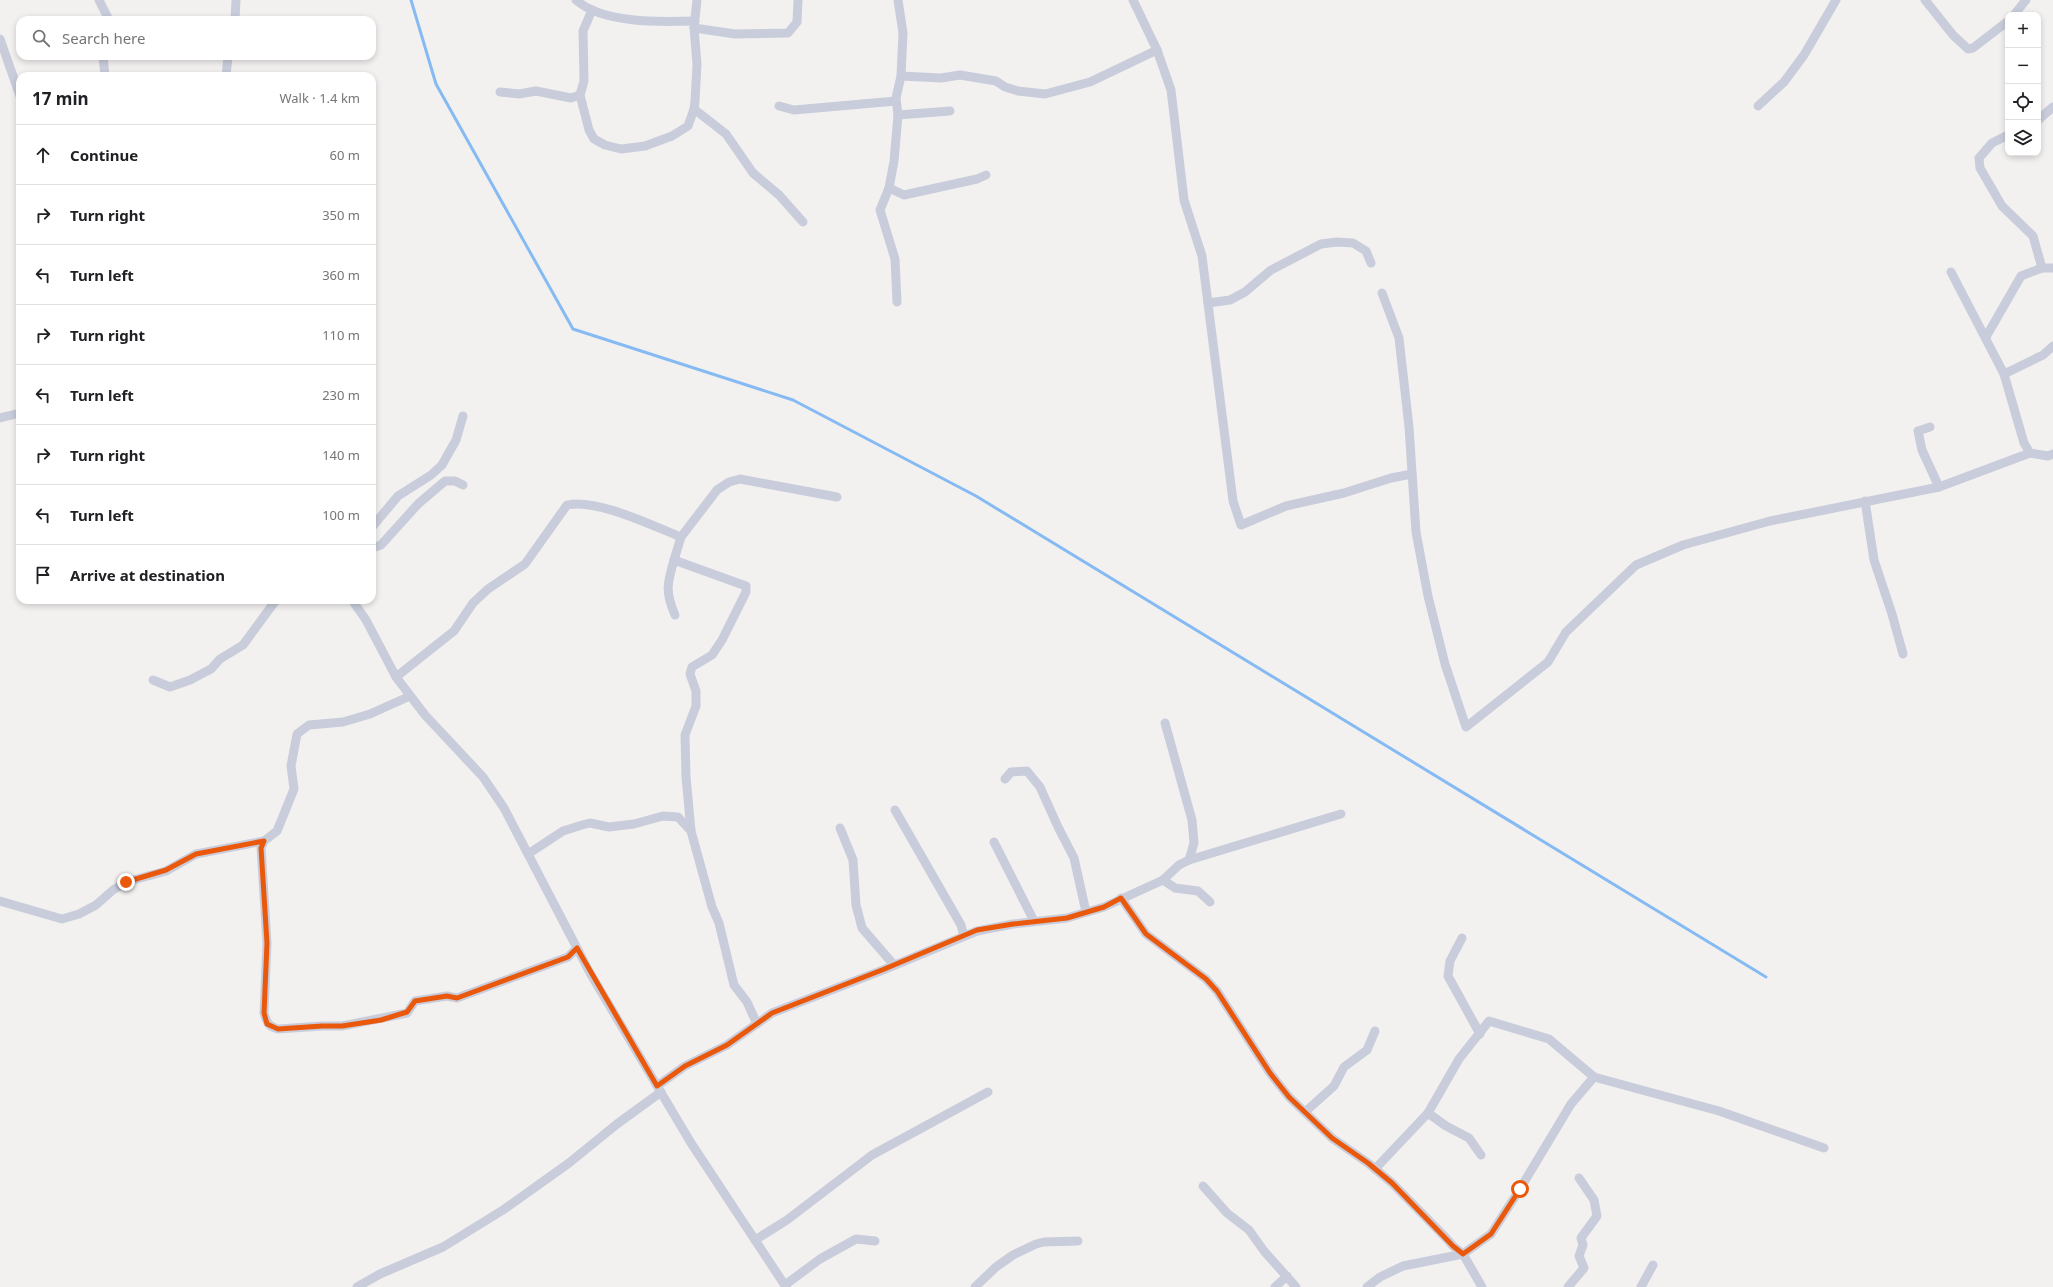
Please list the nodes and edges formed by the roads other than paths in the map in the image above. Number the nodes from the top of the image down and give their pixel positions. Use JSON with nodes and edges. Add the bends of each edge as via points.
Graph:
{"nodes":[{"id":1,"x":99,"y":0,"type":"edge"},
{"id":2,"x":236,"y":0,"type":"edge"},
{"id":3,"x":576,"y":0,"type":"edge"},
{"id":4,"x":696,"y":0,"type":"edge"},
{"id":5,"x":798,"y":0,"type":"edge"},
{"id":6,"x":898,"y":0,"type":"edge"},
{"id":7,"x":1133,"y":0,"type":"edge"},
{"id":8,"x":1836,"y":0,"type":"edge"},
{"id":9,"x":1924,"y":0,"type":"edge"},
{"id":10,"x":2026,"y":0,"type":"edge"},
{"id":11,"x":592,"y":10,"type":"junction"},
{"id":12,"x":2016,"y":12,"type":"edge"},
{"id":13,"x":107,"y":16,"type":"edge"},
{"id":14,"x":235,"y":16,"type":"edge"},
{"id":15,"x":2005,"y":23,"type":"edge"},
{"id":16,"x":694,"y":24,"type":"junction"},
{"id":17,"x":0,"y":40,"type":"edge"},
{"id":18,"x":1157,"y":50,"type":"junction"},
{"id":19,"x":103,"y":60,"type":"edge"},
{"id":20,"x":228,"y":60,"type":"edge"},
{"id":21,"x":105,"y":72,"type":"edge"},
{"id":22,"x":226,"y":72,"type":"edge"},
{"id":23,"x":901,"y":76,"type":"junction"},
{"id":24,"x":16,"y":85,"type":"edge"},
{"id":25,"x":500,"y":92,"type":"dead end"},
{"id":26,"x":580,"y":95,"type":"junction"},
{"id":27,"x":896,"y":101,"type":"junction"},
{"id":28,"x":780,"y":106,"type":"dead end"},
{"id":29,"x":1758,"y":106,"type":"dead end"},
{"id":30,"x":2053,"y":107,"type":"edge"},
{"id":31,"x":694,"y":109,"type":"junction"},
{"id":32,"x":950,"y":111,"type":"dead end"},
{"id":33,"x":898,"y":115,"type":"junction"},
{"id":34,"x":2041,"y":117,"type":"edge"},
{"id":35,"x":2005,"y":136,"type":"edge"},
{"id":36,"x":986,"y":175,"type":"dead end"},
{"id":37,"x":889,"y":188,"type":"junction"},
{"id":38,"x":803,"y":222,"type":"dead end"},
{"id":39,"x":1371,"y":263,"type":"dead end"},
{"id":40,"x":2042,"y":268,"type":"junction"},
{"id":41,"x":2053,"y":268,"type":"edge"},
{"id":42,"x":1951,"y":272,"type":"dead end"},
{"id":43,"x":1382,"y":293,"type":"dead end"},
{"id":44,"x":897,"y":302,"type":"dead end"},
{"id":45,"x":1208,"y":303,"type":"junction"},
{"id":46,"x":1986,"y":337,"type":"junction"},
{"id":47,"x":2053,"y":346,"type":"edge"},
{"id":48,"x":2004,"y":374,"type":"junction"},
{"id":49,"x":16,"y":415,"type":"edge"},
{"id":50,"x":463,"y":416,"type":"dead end"},
{"id":51,"x":0,"y":418,"type":"edge"},
{"id":52,"x":1930,"y":427,"type":"dead end"},
{"id":53,"x":2030,"y":453,"type":"junction"},
{"id":54,"x":2053,"y":454,"type":"edge"},
{"id":55,"x":1412,"y":474,"type":"junction"},
{"id":56,"x":463,"y":485,"type":"dead end"},
{"id":57,"x":1939,"y":487,"type":"junction"},
{"id":58,"x":837,"y":497,"type":"dead end"},
{"id":59,"x":1865,"y":501,"type":"junction"},
{"id":60,"x":376,"y":522,"type":"edge"},
{"id":61,"x":681,"y":537,"type":"junction"},
{"id":62,"x":376,"y":547,"type":"edge"},
{"id":63,"x":674,"y":560,"type":"junction"},
{"id":64,"x":273,"y":604,"type":"edge"},
{"id":65,"x":355,"y":604,"type":"edge"},
{"id":66,"x":675,"y":616,"type":"dead end"},
{"id":67,"x":1904,"y":654,"type":"dead end"},
{"id":68,"x":396,"y":677,"type":"junction"},
{"id":69,"x":153,"y":680,"type":"dead end"},
{"id":70,"x":410,"y":696,"type":"junction"},
{"id":71,"x":1165,"y":722,"type":"dead end"},
{"id":72,"x":1005,"y":779,"type":"dead end"},
{"id":73,"x":895,"y":810,"type":"dead end"},
{"id":74,"x":1341,"y":814,"type":"dead end"},
{"id":75,"x":840,"y":828,"type":"dead end"},
{"id":76,"x":691,"y":831,"type":"junction"},
{"id":77,"x":264,"y":841,"type":"junction"},
{"id":78,"x":994,"y":842,"type":"dead end"},
{"id":79,"x":528,"y":854,"type":"junction"},
{"id":80,"x":1189,"y":860,"type":"junction"},
{"id":81,"x":1163,"y":880,"type":"junction"},
{"id":82,"x":1121,"y":898,"type":"junction"},
{"id":83,"x":0,"y":901,"type":"edge"},
{"id":84,"x":1210,"y":902,"type":"dead end"},
{"id":85,"x":1086,"y":912,"type":"junction"},
{"id":86,"x":1034,"y":921,"type":"junction"},
{"id":87,"x":964,"y":936,"type":"junction"},
{"id":88,"x":1462,"y":938,"type":"dead end"},
{"id":89,"x":577,"y":948,"type":"junction"},
{"id":90,"x":894,"y":965,"type":"junction"},
{"id":91,"x":757,"y":1024,"type":"junction"},
{"id":92,"x":1375,"y":1031,"type":"dead end"},
{"id":93,"x":1480,"y":1034,"type":"junction"},
{"id":94,"x":1594,"y":1077,"type":"junction"},
{"id":95,"x":659,"y":1089,"type":"junction"},
{"id":96,"x":988,"y":1092,"type":"dead end"},
{"id":97,"x":1305,"y":1112,"type":"junction"},
{"id":98,"x":1428,"y":1113,"type":"junction"},
{"id":99,"x":1824,"y":1148,"type":"dead end"},
{"id":100,"x":1481,"y":1155,"type":"dead end"},
{"id":101,"x":1375,"y":1169,"type":"junction"},
{"id":102,"x":1579,"y":1178,"type":"dead end"},
{"id":103,"x":1203,"y":1186,"type":"dead end"},
{"id":104,"x":755,"y":1240,"type":"junction"},
{"id":105,"x":875,"y":1241,"type":"dead end"},
{"id":106,"x":1078,"y":1241,"type":"dead end"},
{"id":107,"x":1463,"y":1254,"type":"junction"},
{"id":108,"x":1653,"y":1266,"type":"dead end"},
{"id":109,"x":1287,"y":1276,"type":"junction"},
{"id":110,"x":785,"y":1286,"type":"edge"},
{"id":111,"x":356,"y":1287,"type":"edge"},
{"id":112,"x":975,"y":1287,"type":"edge"},
{"id":113,"x":1275,"y":1287,"type":"edge"},
{"id":114,"x":1296,"y":1287,"type":"edge"},
{"id":115,"x":1367,"y":1287,"type":"edge"},
{"id":116,"x":1482,"y":1287,"type":"edge"},
{"id":117,"x":1568,"y":1287,"type":"edge"},
{"id":118,"x":1641,"y":1287,"type":"edge"}],
"edges":[{"from":1,"to":13,"type":"street"},
{"from":2,"to":14,"type":"street"},
{"from":3,"to":11,"type":"street"},
{"from":4,"to":16,"type":"street"},
{"from":5,"to":16,"type":"street","via":[[797,22],[788,33],[735,34]]},
{"from":6,"to":23,"type":"street","via":[[903,33]]},
{"from":7,"to":18,"type":"street"},
{"from":8,"to":29,"type":"street","via":[[1804,55],[1784,82]]},
{"from":9,"to":15,"type":"street","via":[[1968,49]]},
{"from":10,"to":12,"type":"street"},
{"from":11,"to":16,"type":"street","via":[[658,22]]},
{"from":11,"to":26,"type":"street","via":[[583,31],[584,81]]},
{"from":16,"to":31,"type":"street","via":[[697,64]]},
{"from":17,"to":24,"type":"street"},
{"from":18,"to":23,"type":"street","via":[[1090,82],[1045,94],[1018,91],[996,82],[960,75],[941,78]]},
{"from":18,"to":45,"type":"street","via":[[1171,90],[1184,200],[1202,256]]},
{"from":19,"to":21,"type":"street"},
{"from":20,"to":22,"type":"street"},
{"from":23,"to":27,"type":"street"},
{"from":25,"to":26,"type":"street","via":[[519,94],[536,90],[571,98]]},
{"from":26,"to":31,"type":"street","via":[[589,130],[594,139],[621,150],[645,146],[672,136],[688,126]]},
{"from":27,"to":28,"type":"street","via":[[794,110]]},
{"from":27,"to":33,"type":"street"},
{"from":30,"to":34,"type":"street"},
{"from":31,"to":38,"type":"street","via":[[726,134],[753,173],[779,195]]},
{"from":32,"to":33,"type":"street"},
{"from":33,"to":37,"type":"street"},
{"from":35,"to":40,"type":"street","via":[[1992,143],[1979,158],[1980,168],[2002,206],[2033,236]]},
{"from":36,"to":37,"type":"street","via":[[904,195]]},
{"from":37,"to":44,"type":"street","via":[[880,210],[895,259]]},
{"from":39,"to":45,"type":"street","via":[[1366,251],[1353,243],[1321,244],[1271,270],[1245,292],[1230,300]]},
{"from":40,"to":41,"type":"street"},
{"from":40,"to":46,"type":"street","via":[[2021,276]]},
{"from":42,"to":46,"type":"street"},
{"from":43,"to":55,"type":"street","via":[[1399,338]]},
{"from":45,"to":55,"type":"street","via":[[1233,501],[1241,525],[1286,506]]},
{"from":46,"to":48,"type":"street"},
{"from":47,"to":48,"type":"street","via":[[2044,355]]},
{"from":48,"to":53,"type":"street","via":[[2024,443]]},
{"from":49,"to":51,"type":"street"},
{"from":50,"to":60,"type":"street","via":[[456,440],[442,465],[398,496]]},
{"from":52,"to":57,"type":"street","via":[[1918,431],[1922,450]]},
{"from":53,"to":54,"type":"street","via":[[2048,456]]},
{"from":53,"to":57,"type":"street"},
{"from":55,"to":59,"type":"street","via":[[1416,532],[1428,596],[1445,664],[1466,726],[1548,662],[1566,632],[1636,565],[1683,545],[1770,521]]},
{"from":56,"to":62,"type":"street","via":[[445,481],[418,504],[382,545]]},
{"from":57,"to":59,"type":"street"},
{"from":58,"to":61,"type":"street","via":[[740,479],[729,482],[717,490]]},
{"from":59,"to":67,"type":"street","via":[[1874,560]]},
{"from":61,"to":63,"type":"street"},
{"from":61,"to":68,"type":"street","via":[[611,510],[578,503],[567,505],[525,564],[488,589],[473,603],[454,631]]},
{"from":63,"to":66,"type":"street","via":[[667,592]]},
{"from":63,"to":76,"type":"street","via":[[746,586],[746,592],[722,640],[712,655],[692,667],[690,674],[696,691],[696,706],[684,735]]},
{"from":64,"to":69,"type":"street","via":[[243,645],[220,659],[211,669],[170,687]]},
{"from":65,"to":68,"type":"street"},
{"from":68,"to":70,"type":"street"},
{"from":70,"to":77,"type":"street","via":[[370,714],[343,722],[309,725],[297,734],[291,766],[294,789],[277,831]]},
{"from":70,"to":79,"type":"street","via":[[483,777],[504,808]]},
{"from":71,"to":80,"type":"street","via":[[1192,820],[1194,844]]},
{"from":72,"to":85,"type":"street","via":[[1011,772],[1027,771],[1040,787],[1074,858]]},
{"from":73,"to":87,"type":"street","via":[[962,925]]},
{"from":74,"to":80,"type":"street"},
{"from":75,"to":90,"type":"street","via":[[853,860],[856,905],[862,928]]},
{"from":76,"to":79,"type":"street","via":[[678,817],[670,816],[608,827],[590,823],[563,831]]},
{"from":76,"to":91,"type":"street","via":[[712,907],[719,923],[734,985],[747,1002]]},
{"from":77,"to":83,"type":"street","via":[[196,854],[166,870],[126,882],[90,908],[62,919]]},
{"from":77,"to":89,"type":"street","via":[[261,848],[267,943],[264,1013],[267,1024],[271,1027],[278,1029],[342,1026],[381,1020],[407,1012],[415,1001],[447,996],[457,998],[539,969],[568,957]]},
{"from":78,"to":86,"type":"street"},
{"from":79,"to":89,"type":"street"},
{"from":80,"to":81,"type":"street","via":[[1179,865]]},
{"from":81,"to":82,"type":"street"},
{"from":81,"to":84,"type":"street","via":[[1175,888],[1198,891]]},
{"from":82,"to":85,"type":"street","via":[[1104,907]]},
{"from":82,"to":97,"type":"street","via":[[1146,934],[1206,979],[1217,991],[1270,1073]]},
{"from":85,"to":86,"type":"street","via":[[1067,918]]},
{"from":86,"to":87,"type":"street","via":[[977,930]]},
{"from":87,"to":90,"type":"street"},
{"from":88,"to":93,"type":"street","via":[[1450,961],[1448,976]]},
{"from":89,"to":95,"type":"street"},
{"from":90,"to":91,"type":"street","via":[[772,1013]]},
{"from":91,"to":95,"type":"street","via":[[727,1045],[685,1066]]},
{"from":92,"to":97,"type":"street","via":[[1367,1050],[1344,1067],[1334,1086]]},
{"from":93,"to":94,"type":"street","via":[[1489,1021],[1548,1039]]},
{"from":93,"to":98,"type":"street","via":[[1459,1059]]},
{"from":94,"to":99,"type":"street","via":[[1719,1111]]},
{"from":94,"to":107,"type":"street","via":[[1571,1104],[1491,1234]]},
{"from":95,"to":104,"type":"street"},
{"from":95,"to":111,"type":"street","via":[[569,1163],[503,1210],[443,1248],[380,1274]]},
{"from":96,"to":104,"type":"street","via":[[872,1155],[787,1220]]},
{"from":97,"to":101,"type":"street","via":[[1332,1138]]},
{"from":98,"to":100,"type":"street","via":[[1469,1138]]},
{"from":98,"to":101,"type":"street"},
{"from":101,"to":107,"type":"street"},
{"from":102,"to":117,"type":"street","via":[[1594,1200],[1597,1216],[1581,1238],[1583,1245],[1579,1256],[1584,1268]]},
{"from":103,"to":109,"type":"street","via":[[1227,1213],[1249,1230]]},
{"from":104,"to":110,"type":"street"},
{"from":105,"to":110,"type":"street","via":[[856,1239],[820,1259]]},
{"from":106,"to":112,"type":"street","via":[[1036,1244],[1013,1255]]},
{"from":107,"to":115,"type":"street","via":[[1403,1266]]},
{"from":107,"to":116,"type":"street"},
{"from":108,"to":118,"type":"street"},
{"from":109,"to":113,"type":"street"},
{"from":109,"to":114,"type":"street"}]}
